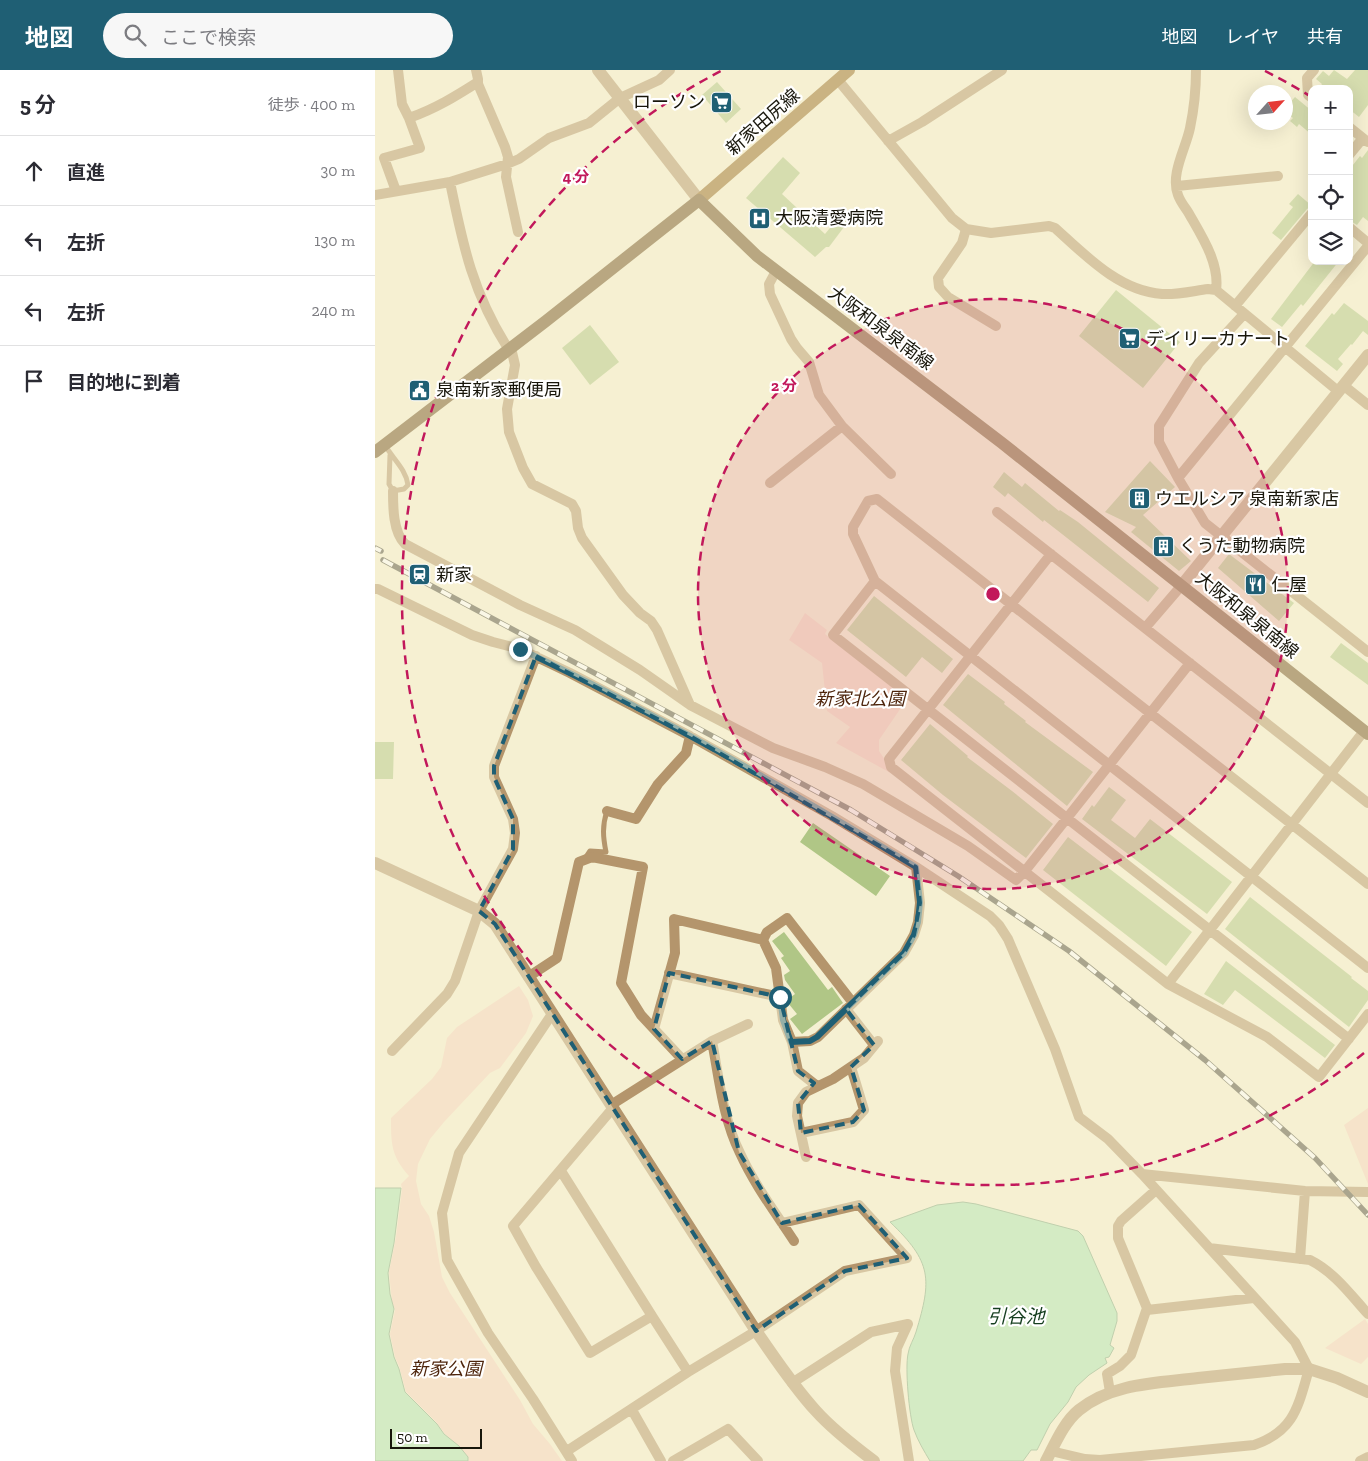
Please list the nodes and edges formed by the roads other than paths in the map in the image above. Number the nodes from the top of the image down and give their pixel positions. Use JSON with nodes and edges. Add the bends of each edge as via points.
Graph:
{"nodes":[{"id":1,"x":397,"y":70,"type":"edge"},
{"id":2,"x":476,"y":70,"type":"edge"},
{"id":3,"x":598,"y":70,"type":"edge"},
{"id":4,"x":670,"y":70,"type":"edge"},
{"id":5,"x":849,"y":70,"type":"edge"},
{"id":6,"x":1002,"y":70,"type":"edge"},
{"id":7,"x":1196,"y":70,"type":"edge"},
{"id":8,"x":1314,"y":70,"type":"edge"},
{"id":9,"x":838,"y":80,"type":"junction"},
{"id":10,"x":478,"y":82,"type":"junction"},
{"id":11,"x":1308,"y":86,"type":"edge"},
{"id":12,"x":620,"y":98,"type":"junction"},
{"id":13,"x":409,"y":118,"type":"junction"},
{"id":14,"x":1353,"y":130,"type":"edge"},
{"id":15,"x":1365,"y":140,"type":"edge"},
{"id":16,"x":888,"y":141,"type":"junction"},
{"id":17,"x":1353,"y":150,"type":"edge"},
{"id":18,"x":507,"y":164,"type":"junction"},
{"id":19,"x":1278,"y":176,"type":"dead end"},
{"id":20,"x":450,"y":182,"type":"junction"},
{"id":21,"x":1177,"y":186,"type":"junction"},
{"id":22,"x":396,"y":191,"type":"junction"},
{"id":23,"x":375,"y":196,"type":"edge"},
{"id":24,"x":699,"y":200,"type":"junction"},
{"id":25,"x":1308,"y":218,"type":"edge"},
{"id":26,"x":966,"y":229,"type":"junction"},
{"id":27,"x":1353,"y":231,"type":"edge"},
{"id":28,"x":518,"y":232,"type":"dead end"},
{"id":29,"x":1368,"y":244,"type":"edge"},
{"id":30,"x":776,"y":271,"type":"junction"},
{"id":31,"x":1215,"y":290,"type":"junction"},
{"id":32,"x":1235,"y":306,"type":"junction"},
{"id":33,"x":1244,"y":314,"type":"junction"},
{"id":34,"x":996,"y":326,"type":"dead end"},
{"id":35,"x":1285,"y":347,"type":"junction"},
{"id":36,"x":510,"y":349,"type":"junction"},
{"id":37,"x":1368,"y":355,"type":"edge"},
{"id":38,"x":1341,"y":388,"type":"junction"},
{"id":39,"x":1368,"y":406,"type":"edge"},
{"id":40,"x":842,"y":426,"type":"junction"},
{"id":41,"x":383,"y":451,"type":"edge"},
{"id":42,"x":891,"y":474,"type":"dead end"},
{"id":43,"x":1178,"y":478,"type":"junction"},
{"id":44,"x":770,"y":483,"type":"dead end"},
{"id":45,"x":393,"y":491,"type":"junction"},
{"id":46,"x":997,"y":512,"type":"dead end"},
{"id":47,"x":1221,"y":536,"type":"junction"},
{"id":48,"x":1051,"y":554,"type":"junction"},
{"id":49,"x":875,"y":581,"type":"junction"},
{"id":50,"x":1182,"y":585,"type":"junction"},
{"id":51,"x":375,"y":589,"type":"edge"},
{"id":52,"x":1011,"y":605,"type":"junction"},
{"id":53,"x":1145,"y":628,"type":"junction"},
{"id":54,"x":1368,"y":652,"type":"edge"},
{"id":55,"x":537,"y":656,"type":"junction"},
{"id":56,"x":970,"y":657,"type":"junction"},
{"id":57,"x":1190,"y":663,"type":"junction"},
{"id":58,"x":690,"y":705,"type":"junction"},
{"id":59,"x":929,"y":709,"type":"junction"},
{"id":60,"x":1150,"y":714,"type":"junction"},
{"id":61,"x":1367,"y":731,"type":"edge"},
{"id":62,"x":690,"y":736,"type":"junction"},
{"id":63,"x":1109,"y":765,"type":"junction"},
{"id":64,"x":1331,"y":774,"type":"junction"},
{"id":65,"x":1368,"y":803,"type":"edge"},
{"id":66,"x":607,"y":812,"type":"joint"},
{"id":67,"x":1067,"y":818,"type":"junction"},
{"id":68,"x":1291,"y":824,"type":"junction"},
{"id":69,"x":584,"y":860,"type":"junction"},
{"id":70,"x":375,"y":863,"type":"edge"},
{"id":71,"x":916,"y":867,"type":"junction"},
{"id":72,"x":1025,"y":871,"type":"junction"},
{"id":73,"x":1251,"y":876,"type":"junction"},
{"id":74,"x":1368,"y":884,"type":"edge"},
{"id":75,"x":479,"y":911,"type":"junction"},
{"id":76,"x":1210,"y":930,"type":"junction"},
{"id":77,"x":763,"y":940,"type":"junction"},
{"id":78,"x":1368,"y":968,"type":"edge"},
{"id":79,"x":669,"y":973,"type":"junction"},
{"id":80,"x":528,"y":977,"type":"junction"},
{"id":81,"x":1168,"y":984,"type":"junction"},
{"id":82,"x":780,"y":997,"type":"junction"},
{"id":83,"x":850,"y":1006,"type":"junction"},
{"id":84,"x":552,"y":1014,"type":"junction"},
{"id":85,"x":1368,"y":1014,"type":"edge"},
{"id":86,"x":748,"y":1024,"type":"dead end"},
{"id":87,"x":654,"y":1028,"type":"junction"},
{"id":88,"x":1349,"y":1039,"type":"junction"},
{"id":89,"x":712,"y":1042,"type":"junction"},
{"id":90,"x":791,"y":1042,"type":"junction"},
{"id":91,"x":392,"y":1051,"type":"dead end"},
{"id":92,"x":682,"y":1059,"type":"junction"},
{"id":93,"x":851,"y":1067,"type":"junction"},
{"id":94,"x":817,"y":1086,"type":"junction"},
{"id":95,"x":612,"y":1106,"type":"junction"},
{"id":96,"x":801,"y":1133,"type":"junction"},
{"id":97,"x":806,"y":1157,"type":"dead end"},
{"id":98,"x":561,"y":1171,"type":"junction"},
{"id":99,"x":1142,"y":1174,"type":"junction"},
{"id":100,"x":1156,"y":1190,"type":"junction"},
{"id":101,"x":1305,"y":1191,"type":"junction"},
{"id":102,"x":1368,"y":1192,"type":"edge"},
{"id":103,"x":782,"y":1223,"type":"junction"},
{"id":104,"x":794,"y":1241,"type":"dead end"},
{"id":105,"x":1209,"y":1248,"type":"junction"},
{"id":106,"x":1300,"y":1259,"type":"junction"},
{"id":107,"x":1255,"y":1298,"type":"junction"},
{"id":108,"x":1147,"y":1310,"type":"junction"},
{"id":109,"x":1368,"y":1314,"type":"edge"},
{"id":110,"x":652,"y":1316,"type":"junction"},
{"id":111,"x":756,"y":1330,"type":"junction"},
{"id":112,"x":1309,"y":1369,"type":"junction"},
{"id":113,"x":688,"y":1372,"type":"junction"},
{"id":114,"x":792,"y":1383,"type":"junction"},
{"id":115,"x":1110,"y":1392,"type":"junction"},
{"id":116,"x":1368,"y":1392,"type":"edge"},
{"id":117,"x":632,"y":1410,"type":"junction"},
{"id":118,"x":567,"y":1451,"type":"junction"},
{"id":119,"x":1049,"y":1456,"type":"edge"},
{"id":120,"x":1368,"y":1457,"type":"edge"},
{"id":121,"x":572,"y":1461,"type":"edge"},
{"id":122,"x":661,"y":1461,"type":"edge"},
{"id":123,"x":673,"y":1461,"type":"edge"},
{"id":124,"x":758,"y":1461,"type":"edge"},
{"id":125,"x":874,"y":1461,"type":"edge"},
{"id":126,"x":909,"y":1461,"type":"edge"},
{"id":127,"x":1360,"y":1461,"type":"edge"}],
"edges":[{"from":1,"to":13,"type":"street","via":[[402,104]]},
{"from":2,"to":10,"type":"street"},
{"from":3,"to":12,"type":"street"},
{"from":4,"to":12,"type":"street","via":[[659,80]]},
{"from":5,"to":9,"type":"main road","name":"新家田尻線"},
{"from":6,"to":16,"type":"street"},
{"from":7,"to":21,"type":"street","via":[[1190,128],[1176,178]]},
{"from":8,"to":11,"type":"street","via":[[1307,78]]},
{"from":9,"to":16,"type":"street"},
{"from":9,"to":24,"type":"main road","name":"新家田尻線"},
{"from":10,"to":13,"type":"street","via":[[427,112]]},
{"from":10,"to":18,"type":"street","via":[[505,147]]},
{"from":12,"to":18,"type":"street","via":[[589,123],[549,138]]},
{"from":12,"to":24,"type":"street"},
{"from":13,"to":22,"type":"street","via":[[420,148],[384,158]]},
{"from":14,"to":15,"type":"street"},
{"from":15,"to":17,"type":"street"},
{"from":16,"to":26,"type":"street","via":[[952,218]]},
{"from":18,"to":20,"type":"street"},
{"from":18,"to":28,"type":"street","via":[[506,177]]},
{"from":19,"to":21,"type":"street"},
{"from":20,"to":22,"type":"street"},
{"from":20,"to":36,"type":"street","via":[[473,279],[485,309]]},
{"from":21,"to":31,"type":"street","via":[[1177,194],[1209,253],[1217,281]]},
{"from":22,"to":23,"type":"street"},
{"from":24,"to":30,"type":"main road","name":"大阪和泉泉南線","via":[[734,236]]},
{"from":24,"to":36,"type":"main road"},
{"from":25,"to":32,"type":"street"},
{"from":26,"to":31,"type":"street","via":[[991,232],[1049,226],[1098,266],[1145,291],[1163,294]]},
{"from":26,"to":34,"type":"street","via":[[962,243],[938,278],[939,287],[948,297]]},
{"from":27,"to":29,"type":"street"},
{"from":29,"to":35,"type":"street"},
{"from":30,"to":40,"type":"street","via":[[769,284],[770,294],[791,339],[809,362],[819,395]]},
{"from":30,"to":50,"type":"main road","name":"大阪和泉泉南線"},
{"from":31,"to":32,"type":"street"},
{"from":32,"to":33,"type":"street"},
{"from":33,"to":35,"type":"street"},
{"from":33,"to":43,"type":"street","via":[[1199,362],[1159,426],[1159,442]]},
{"from":35,"to":38,"type":"street"},
{"from":35,"to":43,"type":"street"},
{"from":36,"to":41,"type":"main road"},
{"from":36,"to":58,"type":"street","via":[[515,365],[507,409],[509,432],[523,468],[532,484],[572,504],[582,538],[623,595],[651,620],[657,630]]},
{"from":37,"to":38,"type":"street"},
{"from":38,"to":39,"type":"street"},
{"from":38,"to":47,"type":"street"},
{"from":40,"to":42,"type":"street"},
{"from":40,"to":44,"type":"street"},
{"from":41,"to":45,"type":"lane"},
{"from":41,"to":45,"type":"lane","via":[[396,459],[407,480],[408,485],[404,489]]},
{"from":43,"to":47,"type":"street","via":[[1205,523]]},
{"from":45,"to":58,"type":"street","via":[[397,532],[405,544],[520,605],[575,630]]},
{"from":46,"to":48,"type":"street"},
{"from":47,"to":50,"type":"street"},
{"from":47,"to":54,"type":"street"},
{"from":48,"to":52,"type":"street"},
{"from":48,"to":53,"type":"street"},
{"from":49,"to":52,"type":"street","via":[[853,534],[853,527],[868,502],[877,499]]},
{"from":49,"to":56,"type":"street"},
{"from":49,"to":59,"type":"street","via":[[833,635]]},
{"from":50,"to":53,"type":"street"},
{"from":50,"to":61,"type":"main road","name":"大阪和泉泉南線"},
{"from":51,"to":55,"type":"street","via":[[472,635]]},
{"from":52,"to":56,"type":"street"},
{"from":52,"to":60,"type":"street"},
{"from":53,"to":57,"type":"street"},
{"from":55,"to":62,"type":"street"},
{"from":55,"to":75,"type":"street","via":[[494,766],[494,777],[513,819],[513,849]]},
{"from":56,"to":59,"type":"street"},
{"from":56,"to":63,"type":"street"},
{"from":57,"to":60,"type":"street"},
{"from":57,"to":64,"type":"street"},
{"from":58,"to":72,"type":"street","via":[[773,748],[863,784],[968,846],[1016,880]]},
{"from":59,"to":67,"type":"street"},
{"from":59,"to":72,"type":"street","via":[[889,759],[891,766]]},
{"from":60,"to":63,"type":"street"},
{"from":60,"to":68,"type":"street"},
{"from":61,"to":64,"type":"street"},
{"from":62,"to":66,"type":"street","via":[[686,753],[658,784],[637,819]]},
{"from":62,"to":71,"type":"street"},
{"from":63,"to":67,"type":"street"},
{"from":63,"to":73,"type":"street"},
{"from":64,"to":65,"type":"street"},
{"from":64,"to":68,"type":"street"},
{"from":66,"to":69,"type":"lane","via":[[603,820],[606,852],[590,851]]},
{"from":67,"to":72,"type":"street"},
{"from":67,"to":76,"type":"street"},
{"from":68,"to":73,"type":"street"},
{"from":68,"to":74,"type":"street"},
{"from":69,"to":80,"type":"street","via":[[579,862],[557,958]]},
{"from":69,"to":87,"type":"street","via":[[592,857],[643,867],[621,983],[641,1015]]},
{"from":70,"to":75,"type":"street"},
{"from":71,"to":83,"type":"street","via":[[920,902],[914,935],[904,953]]},
{"from":71,"to":99,"type":"street","via":[[999,925],[1055,1049],[1079,1117],[1108,1139]]},
{"from":72,"to":81,"type":"street"},
{"from":73,"to":76,"type":"street"},
{"from":73,"to":78,"type":"street"},
{"from":75,"to":80,"type":"street","via":[[495,924]]},
{"from":75,"to":91,"type":"street","via":[[455,981],[447,994]]},
{"from":76,"to":81,"type":"street"},
{"from":76,"to":88,"type":"street"},
{"from":77,"to":79,"type":"street","via":[[674,919],[675,953]]},
{"from":77,"to":82,"type":"street","via":[[776,968]]},
{"from":77,"to":83,"type":"street","via":[[767,932],[787,918]]},
{"from":79,"to":82,"type":"street"},
{"from":79,"to":87,"type":"street"},
{"from":80,"to":84,"type":"street"},
{"from":81,"to":88,"type":"street","via":[[1267,1036],[1319,1077]]},
{"from":82,"to":90,"type":"street","via":[[783,1020]]},
{"from":83,"to":90,"type":"street","via":[[817,1037],[810,1041]]},
{"from":83,"to":93,"type":"street","via":[[876,1043],[864,1058]]},
{"from":84,"to":95,"type":"street"},
{"from":84,"to":118,"type":"street","via":[[459,1153],[442,1213],[447,1260],[487,1333]]},
{"from":85,"to":88,"type":"street"},
{"from":86,"to":89,"type":"street"},
{"from":87,"to":92,"type":"street"},
{"from":89,"to":92,"type":"street"},
{"from":89,"to":103,"type":"street","via":[[728,1120],[739,1152]]},
{"from":90,"to":94,"type":"street","via":[[798,1071]]},
{"from":92,"to":95,"type":"street"},
{"from":93,"to":94,"type":"street"},
{"from":93,"to":96,"type":"street","via":[[864,1110],[853,1122]]},
{"from":94,"to":96,"type":"street","via":[[806,1092],[798,1103]]},
{"from":95,"to":98,"type":"street"},
{"from":95,"to":111,"type":"street"},
{"from":96,"to":97,"type":"street"},
{"from":98,"to":110,"type":"street"},
{"from":98,"to":110,"type":"street","via":[[513,1226],[561,1307],[590,1352]]},
{"from":99,"to":100,"type":"street"},
{"from":99,"to":101,"type":"street"},
{"from":100,"to":105,"type":"street"},
{"from":100,"to":108,"type":"street","via":[[1121,1221],[1118,1238]]},
{"from":101,"to":102,"type":"street"},
{"from":101,"to":106,"type":"street"},
{"from":103,"to":104,"type":"street"},
{"from":103,"to":111,"type":"street","via":[[859,1205],[907,1258],[845,1272]]},
{"from":105,"to":106,"type":"street"},
{"from":105,"to":107,"type":"street"},
{"from":106,"to":109,"type":"street","via":[[1310,1260],[1332,1274]]},
{"from":107,"to":108,"type":"street"},
{"from":107,"to":112,"type":"street","via":[[1295,1342]]},
{"from":108,"to":115,"type":"street","via":[[1131,1355],[1107,1374]]},
{"from":110,"to":113,"type":"street"},
{"from":111,"to":113,"type":"street"},
{"from":111,"to":114,"type":"street"},
{"from":112,"to":115,"type":"street","via":[[1145,1384]]},
{"from":112,"to":116,"type":"street"},
{"from":112,"to":119,"type":"street","via":[[1298,1406],[1288,1423],[1279,1433],[1255,1445],[1100,1460]]},
{"from":113,"to":117,"type":"street"},
{"from":114,"to":125,"type":"street","via":[[817,1412]]},
{"from":114,"to":126,"type":"street","via":[[871,1332],[908,1324],[897,1348],[895,1371]]},
{"from":115,"to":119,"type":"street","via":[[1077,1411]]},
{"from":117,"to":118,"type":"street"},
{"from":117,"to":122,"type":"street"},
{"from":118,"to":121,"type":"street"},
{"from":120,"to":127,"type":"street"},
{"from":123,"to":124,"type":"street","via":[[728,1429]]}]}
